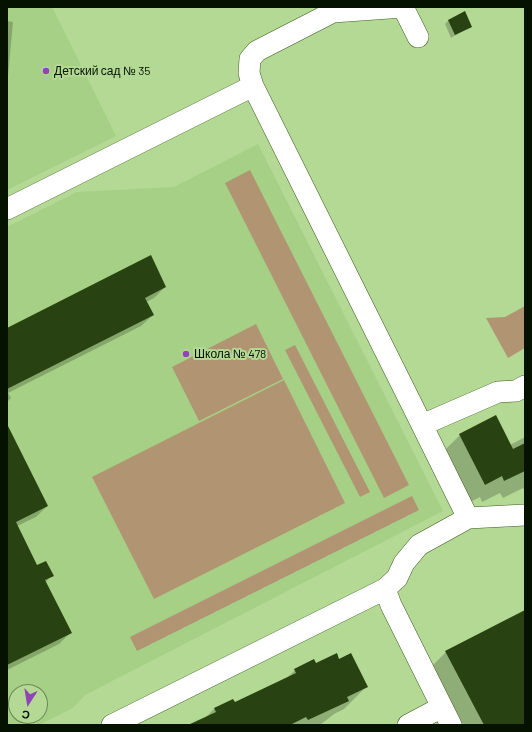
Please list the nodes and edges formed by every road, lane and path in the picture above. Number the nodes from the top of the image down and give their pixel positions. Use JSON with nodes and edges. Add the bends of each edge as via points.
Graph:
{"nodes":[{"id":1,"x":403,"y":7,"type":"edge"},
{"id":2,"x":332,"y":9,"type":"edge"},
{"id":3,"x":418,"y":37,"type":"dead end"},
{"id":4,"x":254,"y":86,"type":"junction"},
{"id":5,"x":7,"y":209,"type":"edge"},
{"id":6,"x":525,"y":386,"type":"edge"},
{"id":7,"x":422,"y":425,"type":"junction"},
{"id":8,"x":525,"y":515,"type":"edge"},
{"id":9,"x":468,"y":518,"type":"junction"},
{"id":10,"x":385,"y":589,"type":"junction"},
{"id":11,"x":442,"y":707,"type":"junction"},
{"id":12,"x":137,"y":720,"type":"edge"},
{"id":13,"x":112,"y":725,"type":"edge"},
{"id":14,"x":408,"y":725,"type":"edge"},
{"id":15,"x":451,"y":725,"type":"edge"}],
"edges":[{"from":1,"to":2,"type":"lane"},
{"from":1,"to":3,"type":"lane"},
{"from":2,"to":4,"type":"lane","via":[[257,51],[250,59],[249,73]]},
{"from":4,"to":5,"type":"lane"},
{"from":4,"to":7,"type":"lane"},
{"from":6,"to":7,"type":"lane","via":[[516,391],[498,392]]},
{"from":7,"to":9,"type":"lane"},
{"from":8,"to":9,"type":"lane"},
{"from":9,"to":10,"type":"lane","via":[[419,545],[411,553],[397,578]]},
{"from":10,"to":11,"type":"lane"},
{"from":10,"to":12,"type":"lane"},
{"from":11,"to":14,"type":"lane"},
{"from":11,"to":15,"type":"lane"},
{"from":12,"to":13,"type":"lane"}]}
